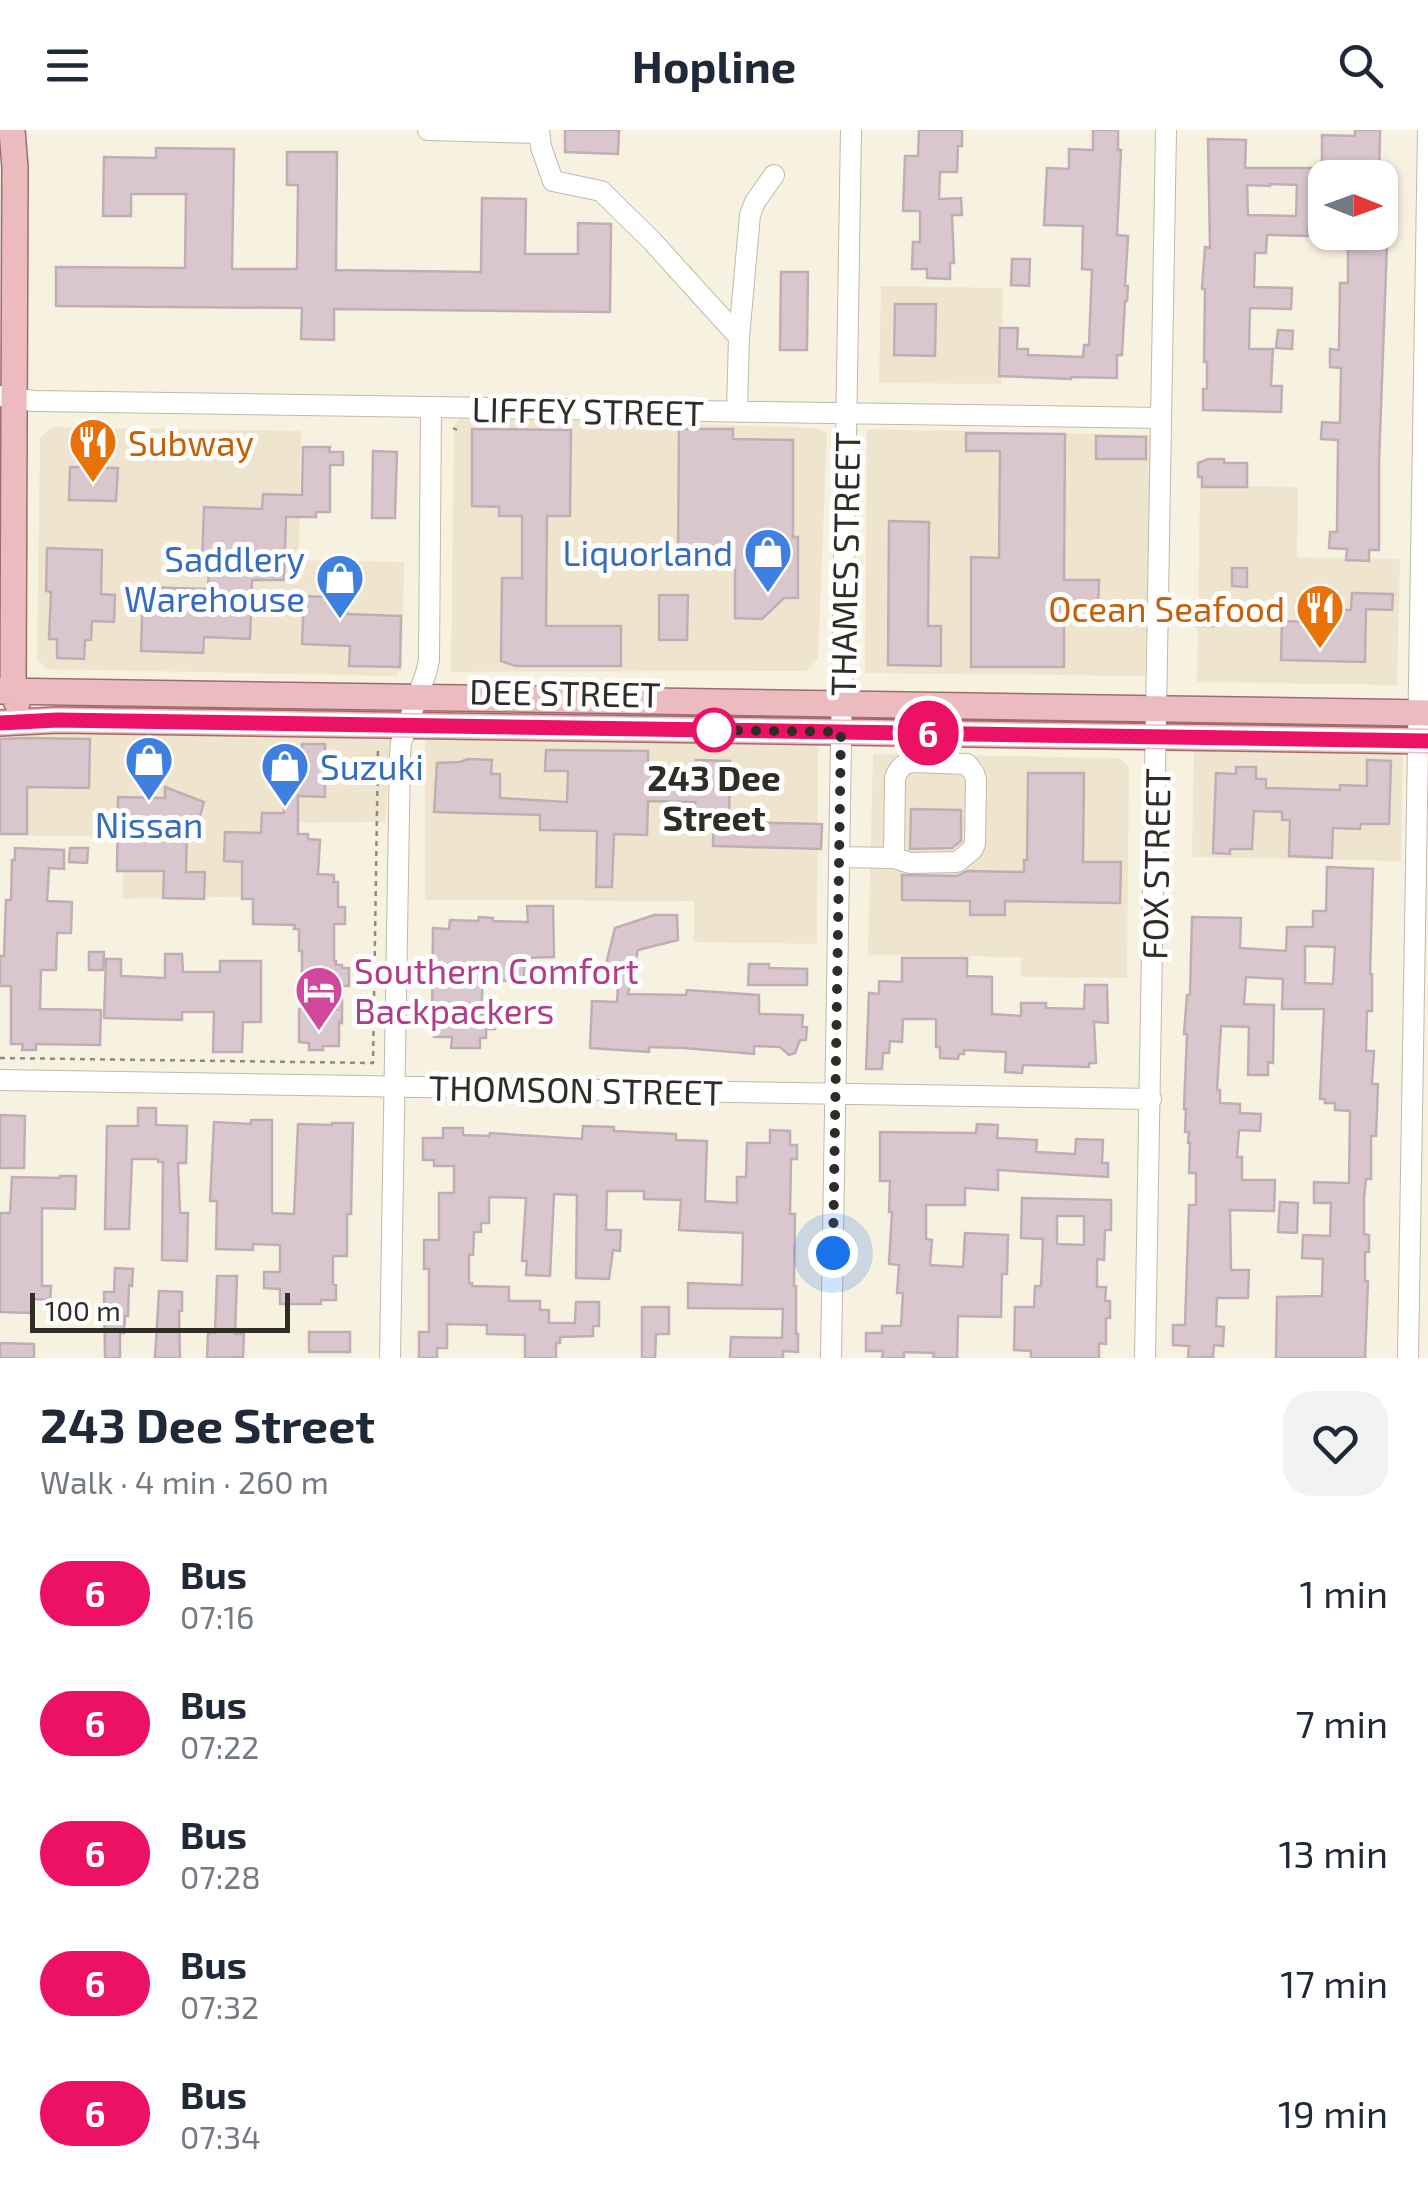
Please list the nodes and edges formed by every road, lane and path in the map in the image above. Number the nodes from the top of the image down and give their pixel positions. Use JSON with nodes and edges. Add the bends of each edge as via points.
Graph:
{"nodes":[{"id":1,"x":12,"y":130,"type":"edge"},
{"id":2,"x":428,"y":130,"type":"edge"},
{"id":3,"x":851,"y":130,"type":"edge"},
{"id":4,"x":1166,"y":130,"type":"edge"},
{"id":5,"x":1428,"y":130,"type":"edge"},
{"id":6,"x":539,"y":132,"type":"edge"},
{"id":7,"x":774,"y":175,"type":"dead end"},
{"id":8,"x":1426,"y":293,"type":"edge"},
{"id":9,"x":739,"y":337,"type":"junction"},
{"id":10,"x":7,"y":397,"type":"edge"},
{"id":11,"x":431,"y":408,"type":"junction"},
{"id":12,"x":737,"y":412,"type":"junction"},
{"id":13,"x":846,"y":413,"type":"junction"},
{"id":14,"x":1161,"y":418,"type":"junction"},
{"id":15,"x":6,"y":653,"type":"edge"},
{"id":16,"x":6,"y":692,"type":"edge"},
{"id":17,"x":418,"y":699,"type":"junction"},
{"id":18,"x":843,"y":704,"type":"junction"},
{"id":19,"x":1157,"y":709,"type":"junction"},
{"id":20,"x":1423,"y":713,"type":"edge"},
{"id":21,"x":57,"y":720,"type":"junction"},
{"id":22,"x":0,"y":723,"type":"edge"},
{"id":23,"x":408,"y":725,"type":"junction"},
{"id":24,"x":841,"y":732,"type":"junction"},
{"id":25,"x":1158,"y":736,"type":"junction"},
{"id":26,"x":1423,"y":740,"type":"edge"},
{"id":27,"x":378,"y":744,"type":"dead end"},
{"id":28,"x":839,"y":858,"type":"junction"},
{"id":29,"x":894,"y":858,"type":"junction"},
{"id":30,"x":0,"y":1058,"type":"edge"},
{"id":31,"x":0,"y":1080,"type":"edge"},
{"id":32,"x":394,"y":1086,"type":"junction"},
{"id":33,"x":835,"y":1093,"type":"junction"},
{"id":34,"x":1151,"y":1099,"type":"junction"},
{"id":35,"x":390,"y":1358,"type":"edge"},
{"id":36,"x":831,"y":1358,"type":"edge"},
{"id":37,"x":1145,"y":1358,"type":"edge"},
{"id":38,"x":1408,"y":1358,"type":"edge"}],
"edges":[{"from":1,"to":10,"type":"main road"},
{"from":2,"to":6,"type":"street"},
{"from":3,"to":13,"type":"street","name":"THAMES STREET"},
{"from":4,"to":14,"type":"street","name":"FOX STREET"},
{"from":5,"to":8,"type":"street"},
{"from":6,"to":9,"type":"street","via":[[553,181],[601,191]]},
{"from":7,"to":9,"type":"street","via":[[750,215]]},
{"from":8,"to":20,"type":"street"},
{"from":9,"to":12,"type":"street"},
{"from":10,"to":11,"type":"street","name":"LIFFEY STREET"},
{"from":10,"to":15,"type":"main road"},
{"from":11,"to":12,"type":"street","name":"LIFFEY STREET"},
{"from":11,"to":17,"type":"street","via":[[429,660]]},
{"from":12,"to":13,"type":"street","name":"LIFFEY STREET"},
{"from":13,"to":14,"type":"street","name":"LIFFEY STREET"},
{"from":13,"to":18,"type":"street","name":"THAMES STREET"},
{"from":14,"to":19,"type":"street","name":"FOX STREET"},
{"from":15,"to":16,"type":"main road"},
{"from":16,"to":17,"type":"main road","name":"DEE STREET"},
{"from":16,"to":21,"type":"main road"},
{"from":17,"to":18,"type":"main road","name":"DEE STREET"},
{"from":17,"to":23,"type":"street"},
{"from":18,"to":19,"type":"main road","name":"DEE STREET"},
{"from":18,"to":24,"type":"street","name":"THAMES STREET"},
{"from":19,"to":20,"type":"main road","name":"DEE STREET"},
{"from":19,"to":25,"type":"street","name":"FOX STREET"},
{"from":20,"to":26,"type":"street"},
{"from":21,"to":22,"type":"main road","name":"DEE STREET"},
{"from":21,"to":23,"type":"main road","name":"DEE STREET"},
{"from":23,"to":24,"type":"main road","name":"DEE STREET"},
{"from":23,"to":32,"type":"street","via":[[400,754]]},
{"from":24,"to":25,"type":"main road","name":"DEE STREET"},
{"from":24,"to":28,"type":"street","name":"THAMES STREET"},
{"from":25,"to":26,"type":"main road","name":"DEE STREET"},
{"from":25,"to":34,"type":"street","name":"FOX STREET"},
{"from":26,"to":38,"type":"street"},
{"from":27,"to":30,"type":"path","via":[[373,1064]]},
{"from":28,"to":29,"type":"street"},
{"from":28,"to":33,"type":"street","name":"THAMES STREET"},
{"from":29,"to":29,"type":"street","via":[[902,766],[971,767],[972,850],[957,862]]},
{"from":31,"to":32,"type":"street","name":"THOMSON STREET"},
{"from":32,"to":33,"type":"street","name":"THOMSON STREET"},
{"from":32,"to":35,"type":"street"},
{"from":33,"to":34,"type":"street","name":"THOMSON STREET"},
{"from":33,"to":36,"type":"street","name":"THAMES STREET"},
{"from":34,"to":37,"type":"street","name":"FOX STREET"}]}
